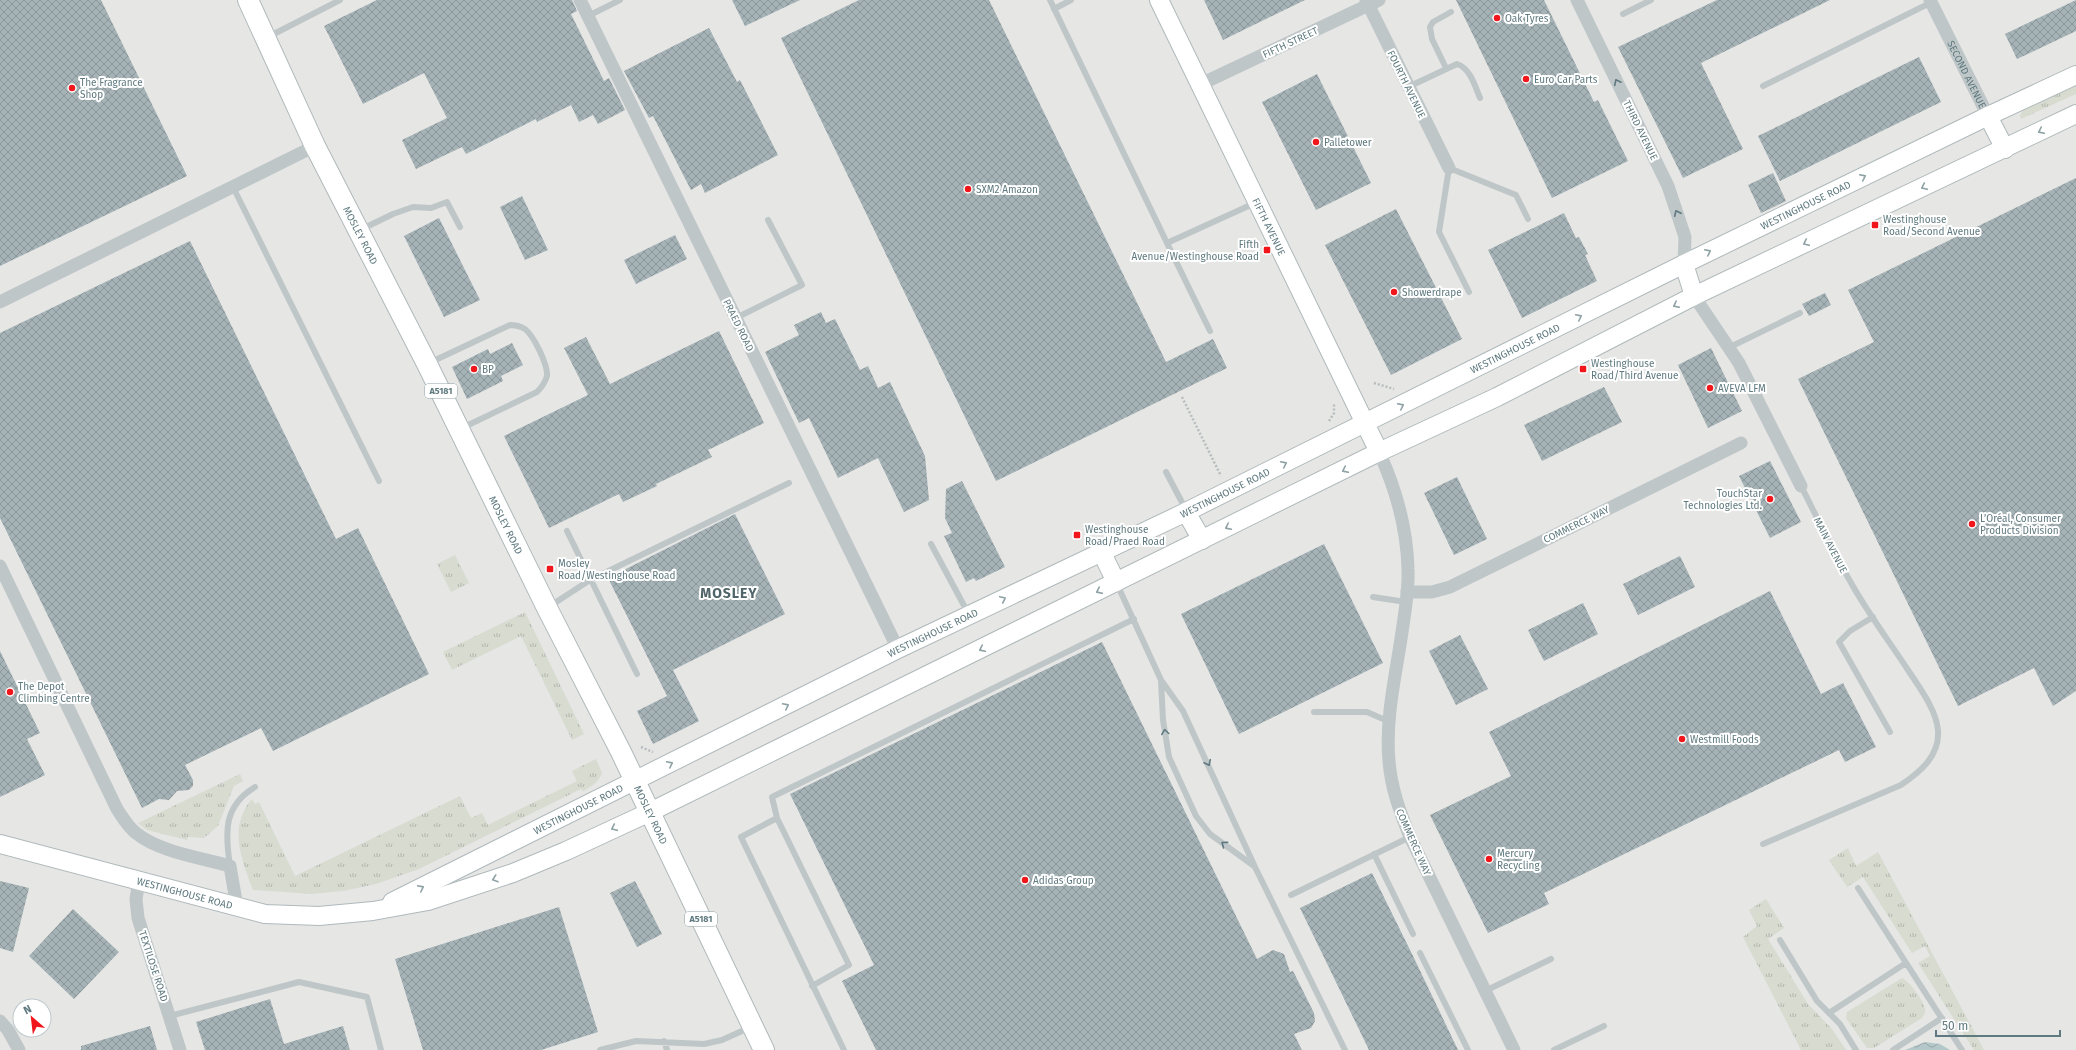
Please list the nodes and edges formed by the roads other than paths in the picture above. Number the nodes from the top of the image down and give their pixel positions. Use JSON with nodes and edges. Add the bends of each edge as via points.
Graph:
{"nodes":[{"id":1,"x":248,"y":0,"type":"edge"},
{"id":2,"x":340,"y":0,"type":"edge"},
{"id":3,"x":580,"y":0,"type":"edge"},
{"id":4,"x":620,"y":0,"type":"edge"},
{"id":5,"x":1050,"y":0,"type":"edge"},
{"id":6,"x":1071,"y":0,"type":"edge"},
{"id":7,"x":1159,"y":0,"type":"edge"},
{"id":8,"x":1577,"y":0,"type":"edge"},
{"id":9,"x":1651,"y":0,"type":"edge"},
{"id":10,"x":1932,"y":1,"type":"edge"},
{"id":11,"x":1371,"y":2,"type":"edge"},
{"id":12,"x":1054,"y":9,"type":"junction"},
{"id":13,"x":1451,"y":12,"type":"dead end"},
{"id":14,"x":1623,"y":14,"type":"dead end"},
{"id":15,"x":588,"y":16,"type":"junction"},
{"id":16,"x":265,"y":38,"type":"junction"},
{"id":17,"x":1446,"y":68,"type":"junction"},
{"id":18,"x":2076,"y":75,"type":"edge"},
{"id":19,"x":1201,"y":84,"type":"junction"},
{"id":20,"x":1764,"y":86,"type":"dead end"},
{"id":21,"x":1408,"y":87,"type":"junction"},
{"id":22,"x":1480,"y":98,"type":"dead end"},
{"id":23,"x":2076,"y":114,"type":"edge"},
{"id":24,"x":1988,"y":116,"type":"junction"},
{"id":25,"x":316,"y":146,"type":"junction"},
{"id":26,"x":2005,"y":149,"type":"junction"},
{"id":27,"x":1449,"y":168,"type":"junction"},
{"id":28,"x":233,"y":187,"type":"junction"},
{"id":29,"x":1256,"y":202,"type":"junction"},
{"id":30,"x":1528,"y":219,"type":"dead end"},
{"id":31,"x":768,"y":220,"type":"dead end"},
{"id":32,"x":460,"y":227,"type":"dead end"},
{"id":33,"x":359,"y":231,"type":"junction"},
{"id":34,"x":1167,"y":243,"type":"junction"},
{"id":35,"x":1684,"y":264,"type":"junction"},
{"id":36,"x":1469,"y":292,"type":"dead end"},
{"id":37,"x":1694,"y":296,"type":"junction"},
{"id":38,"x":0,"y":302,"type":"edge"},
{"id":39,"x":1800,"y":313,"type":"dead end"},
{"id":40,"x":736,"y":318,"type":"junction"},
{"id":41,"x":1210,"y":331,"type":"dead end"},
{"id":42,"x":1728,"y":348,"type":"junction"},
{"id":43,"x":428,"y":364,"type":"junction"},
{"id":44,"x":1366,"y":424,"type":"junction"},
{"id":45,"x":459,"y":430,"type":"junction"},
{"id":46,"x":1741,"y":443,"type":"dead end"},
{"id":47,"x":1380,"y":452,"type":"junction"},
{"id":48,"x":1166,"y":472,"type":"dead end"},
{"id":49,"x":379,"y":481,"type":"dead end"},
{"id":50,"x":790,"y":483,"type":"dead end"},
{"id":51,"x":1801,"y":486,"type":"joint"},
{"id":52,"x":1186,"y":512,"type":"junction"},
{"id":53,"x":566,"y":531,"type":"dead end"},
{"id":54,"x":1202,"y":540,"type":"junction"},
{"id":55,"x":931,"y":544,"type":"dead end"},
{"id":56,"x":1102,"y":553,"type":"junction"},
{"id":57,"x":0,"y":566,"type":"edge"},
{"id":58,"x":590,"y":580,"type":"junction"},
{"id":59,"x":1116,"y":582,"type":"junction"},
{"id":60,"x":1373,"y":597,"type":"dead end"},
{"id":61,"x":1407,"y":597,"type":"junction"},
{"id":62,"x":547,"y":608,"type":"junction"},
{"id":63,"x":969,"y":615,"type":"junction"},
{"id":64,"x":1873,"y":617,"type":"junction"},
{"id":65,"x":1134,"y":618,"type":"junction"},
{"id":66,"x":898,"y":649,"type":"junction"},
{"id":67,"x":637,"y":674,"type":"dead end"},
{"id":68,"x":1161,"y":680,"type":"junction"},
{"id":69,"x":1314,"y":712,"type":"dead end"},
{"id":70,"x":1390,"y":722,"type":"junction"},
{"id":71,"x":1890,"y":732,"type":"dead end"},
{"id":72,"x":635,"y":781,"type":"junction"},
{"id":73,"x":255,"y":787,"type":"dead end"},
{"id":74,"x":650,"y":812,"type":"junction"},
{"id":75,"x":777,"y":818,"type":"junction"},
{"id":76,"x":1410,"y":837,"type":"junction"},
{"id":77,"x":0,"y":844,"type":"edge"},
{"id":78,"x":1763,"y":844,"type":"dead end"},
{"id":79,"x":1374,"y":854,"type":"junction"},
{"id":80,"x":230,"y":866,"type":"junction"},
{"id":81,"x":1255,"y":867,"type":"junction"},
{"id":82,"x":139,"y":881,"type":"junction"},
{"id":83,"x":1858,"y":888,"type":"dead end"},
{"id":84,"x":1291,"y":895,"type":"dead end"},
{"id":85,"x":237,"y":906,"type":"junction"},
{"id":86,"x":373,"y":911,"type":"junction"},
{"id":87,"x":1413,"y":934,"type":"dead end"},
{"id":88,"x":1780,"y":940,"type":"dead end"},
{"id":89,"x":1420,"y":953,"type":"dead end"},
{"id":90,"x":1551,"y":959,"type":"dead end"},
{"id":91,"x":1906,"y":963,"type":"junction"},
{"id":92,"x":812,"y":986,"type":"junction"},
{"id":93,"x":1485,"y":991,"type":"junction"},
{"id":94,"x":1829,"y":1013,"type":"junction"},
{"id":95,"x":170,"y":1016,"type":"junction"},
{"id":96,"x":1942,"y":1018,"type":"junction"},
{"id":97,"x":0,"y":1021,"type":"edge"},
{"id":98,"x":752,"y":1026,"type":"junction"},
{"id":99,"x":1604,"y":1026,"type":"dead end"},
{"id":100,"x":664,"y":1041,"type":"junction"},
{"id":101,"x":19,"y":1050,"type":"edge"},
{"id":102,"x":180,"y":1050,"type":"edge"},
{"id":103,"x":381,"y":1050,"type":"edge"},
{"id":104,"x":600,"y":1050,"type":"edge"},
{"id":105,"x":667,"y":1050,"type":"edge"},
{"id":106,"x":764,"y":1050,"type":"edge"},
{"id":107,"x":844,"y":1050,"type":"edge"},
{"id":108,"x":1345,"y":1050,"type":"edge"},
{"id":109,"x":1468,"y":1050,"type":"edge"},
{"id":110,"x":1514,"y":1050,"type":"edge"},
{"id":111,"x":1554,"y":1050,"type":"edge"},
{"id":112,"x":1856,"y":1050,"type":"edge"},
{"id":113,"x":1893,"y":1050,"type":"edge"},
{"id":114,"x":1962,"y":1050,"type":"edge"}],
"edges":[{"from":1,"to":16,"type":"main road","name":"MOSLEY ROAD","number":"A5181"},
{"from":2,"to":16,"type":"lane"},
{"from":3,"to":15,"type":"street","name":"PRAED ROAD"},
{"from":4,"to":15,"type":"lane"},
{"from":5,"to":12,"type":"lane"},
{"from":6,"to":12,"type":"lane"},
{"from":7,"to":19,"type":"street","name":"FIFTH AVENUE"},
{"from":35,"to":8,"type":"street","name":"THIRD AVENUE","one_way":true,"via":[[1685,237],[1668,186]]},
{"from":9,"to":14,"type":"lane"},
{"from":10,"to":20,"type":"lane"},
{"from":10,"to":24,"type":"street","name":"SECOND AVENUE"},
{"from":11,"to":19,"type":"street","name":"FIFTH STREET"},
{"from":11,"to":21,"type":"street","name":"FOURTH AVENUE"},
{"from":12,"to":34,"type":"lane"},
{"from":13,"to":17,"type":"lane","via":[[1433,22],[1430,27],[1432,39]]},
{"from":15,"to":40,"type":"street","name":"PRAED ROAD"},
{"from":16,"to":25,"type":"main road","name":"MOSLEY ROAD","number":"A5181"},
{"from":17,"to":21,"type":"lane"},
{"from":17,"to":22,"type":"lane","via":[[1457,64],[1463,66]]},
{"from":18,"to":24,"type":"street","name":"WESTINGHOUSE ROAD"},
{"from":19,"to":29,"type":"street","name":"FIFTH AVENUE"},
{"from":21,"to":27,"type":"street","name":"FOURTH AVENUE"},
{"from":23,"to":26,"type":"street","name":"WESTINGHOUSE ROAD","one_way":true},
{"from":24,"to":26,"type":"street","name":"SECOND AVENUE"},
{"from":35,"to":24,"type":"street","name":"WESTINGHOUSE ROAD","one_way":true},
{"from":25,"to":28,"type":"street"},
{"from":25,"to":33,"type":"main road","name":"MOSLEY ROAD","number":"A5181"},
{"from":26,"to":37,"type":"street","name":"WESTINGHOUSE ROAD","one_way":true},
{"from":27,"to":30,"type":"lane","via":[[1516,195]]},
{"from":27,"to":36,"type":"lane","via":[[1439,232]]},
{"from":28,"to":38,"type":"street"},
{"from":28,"to":49,"type":"lane"},
{"from":29,"to":34,"type":"lane"},
{"from":29,"to":44,"type":"street","name":"FIFTH AVENUE"},
{"from":31,"to":40,"type":"lane","via":[[802,284]]},
{"from":32,"to":33,"type":"lane","via":[[447,202],[431,208],[413,207]]},
{"from":33,"to":43,"type":"main road","name":"MOSLEY ROAD","number":"A5181"},
{"from":34,"to":41,"type":"lane"},
{"from":35,"to":37,"type":"street"},
{"from":44,"to":35,"type":"street","name":"WESTINGHOUSE ROAD","one_way":true},
{"from":37,"to":42,"type":"street","name":"MAIN AVENUE"},
{"from":37,"to":47,"type":"street","name":"WESTINGHOUSE ROAD","one_way":true,"via":[[1498,397]]},
{"from":39,"to":42,"type":"lane"},
{"from":40,"to":66,"type":"street","name":"PRAED ROAD"},
{"from":42,"to":51,"type":"street","name":"MAIN AVENUE","via":[[1739,363]]},
{"from":43,"to":45,"type":"main road","name":"MOSLEY ROAD","number":"A5181"},
{"from":43,"to":45,"type":"lane","via":[[510,325],[518,326],[530,334],[542,357],[547,376],[544,385],[537,392]]},
{"from":44,"to":47,"type":"street","name":"FIFTH AVENUE"},
{"from":52,"to":44,"type":"street","name":"WESTINGHOUSE ROAD","one_way":true},
{"from":45,"to":62,"type":"main road","name":"MOSLEY ROAD","number":"A5181"},
{"from":46,"to":61,"type":"street","name":"COMMERCE WAY","via":[[1450,587]]},
{"from":47,"to":54,"type":"street","name":"WESTINGHOUSE ROAD","one_way":true},
{"from":47,"to":61,"type":"street","name":"COMMERCE WAY","via":[[1389,473],[1401,516],[1407,551]]},
{"from":48,"to":52,"type":"lane"},
{"from":50,"to":58,"type":"lane"},
{"from":51,"to":64,"type":"lane","name":"MAIN AVENUE","via":[[1850,581]]},
{"from":52,"to":54,"type":"street"},
{"from":52,"to":56,"type":"street","name":"WESTINGHOUSE ROAD"},
{"from":53,"to":58,"type":"lane"},
{"from":54,"to":59,"type":"street","name":"WESTINGHOUSE ROAD"},
{"from":55,"to":63,"type":"lane"},
{"from":56,"to":59,"type":"street"},
{"from":63,"to":56,"type":"street","name":"WESTINGHOUSE ROAD","one_way":true},
{"from":57,"to":80,"type":"street","via":[[117,809],[128,825],[148,841],[164,848]]},
{"from":58,"to":62,"type":"lane"},
{"from":58,"to":67,"type":"lane"},
{"from":59,"to":65,"type":"lane"},
{"from":59,"to":74,"type":"street","name":"WESTINGHOUSE ROAD","one_way":true},
{"from":60,"to":61,"type":"lane"},
{"from":61,"to":70,"type":"street","name":"COMMERCE WAY"},
{"from":62,"to":72,"type":"main road","name":"MOSLEY ROAD","number":"A5181"},
{"from":63,"to":66,"type":"street","name":"WESTINGHOUSE ROAD"},
{"from":64,"to":71,"type":"lane","via":[[1850,631],[1839,642]]},
{"from":64,"to":78,"type":"lane","name":"MAIN AVENUE","via":[[1935,717],[1938,730],[1936,745],[1930,759],[1921,771],[1901,785]]},
{"from":65,"to":68,"type":"lane"},
{"from":65,"to":75,"type":"lane","via":[[772,797]]},
{"from":72,"to":66,"type":"street","name":"WESTINGHOUSE ROAD","one_way":true},
{"from":68,"to":81,"type":"lane","one_way":true,"via":[[1183,712]]},
{"from":81,"to":68,"type":"lane","one_way":true,"via":[[1210,834],[1196,816],[1169,757],[1163,720]]},
{"from":69,"to":70,"type":"lane","via":[[1367,712]]},
{"from":70,"to":76,"type":"street","name":"COMMERCE WAY","via":[[1391,778]]},
{"from":72,"to":74,"type":"main road","name":"MOSLEY ROAD","number":"A5181"},
{"from":86,"to":72,"type":"street","name":"WESTINGHOUSE ROAD","one_way":true},
{"from":73,"to":80,"type":"lane","via":[[242,795],[229,819],[226,838]]},
{"from":74,"to":86,"type":"street","name":"WESTINGHOUSE ROAD","one_way":true,"via":[[566,852],[513,873],[428,902]]},
{"from":74,"to":98,"type":"main road","name":"MOSLEY ROAD","number":"A5181"},
{"from":75,"to":92,"type":"lane","via":[[849,965]]},
{"from":75,"to":92,"type":"lane","via":[[740,837]]},
{"from":76,"to":79,"type":"lane"},
{"from":76,"to":93,"type":"street","name":"COMMERCE WAY"},
{"from":77,"to":82,"type":"street","name":"WESTINGHOUSE ROAD"},
{"from":79,"to":84,"type":"lane"},
{"from":79,"to":87,"type":"lane"},
{"from":80,"to":85,"type":"street"},
{"from":81,"to":108,"type":"lane"},
{"from":82,"to":85,"type":"street","name":"WESTINGHOUSE ROAD"},
{"from":82,"to":95,"type":"street","name":"TEXTILOSE ROAD","via":[[136,899],[138,918]]},
{"from":83,"to":91,"type":"lane"},
{"from":85,"to":86,"type":"street","name":"WESTINGHOUSE ROAD","via":[[265,914],[311,916]]},
{"from":88,"to":94,"type":"lane","via":[[1817,1001]]},
{"from":89,"to":109,"type":"lane"},
{"from":90,"to":93,"type":"lane"},
{"from":91,"to":94,"type":"lane"},
{"from":91,"to":96,"type":"lane"},
{"from":92,"to":107,"type":"lane"},
{"from":93,"to":110,"type":"street","name":"COMMERCE WAY"},
{"from":94,"to":112,"type":"lane","via":[[1840,1024]]},
{"from":95,"to":102,"type":"street","name":"TEXTILOSE ROAD"},
{"from":95,"to":103,"type":"lane","via":[[299,982],[367,997]]},
{"from":96,"to":113,"type":"lane"},
{"from":96,"to":114,"type":"lane"},
{"from":97,"to":101,"type":"street"},
{"from":98,"to":100,"type":"lane","via":[[713,1043]]},
{"from":98,"to":106,"type":"main road","name":"MOSLEY ROAD","number":"A5181"},
{"from":99,"to":111,"type":"lane"},
{"from":100,"to":104,"type":"lane","via":[[636,1041]]},
{"from":100,"to":105,"type":"lane"}]}
